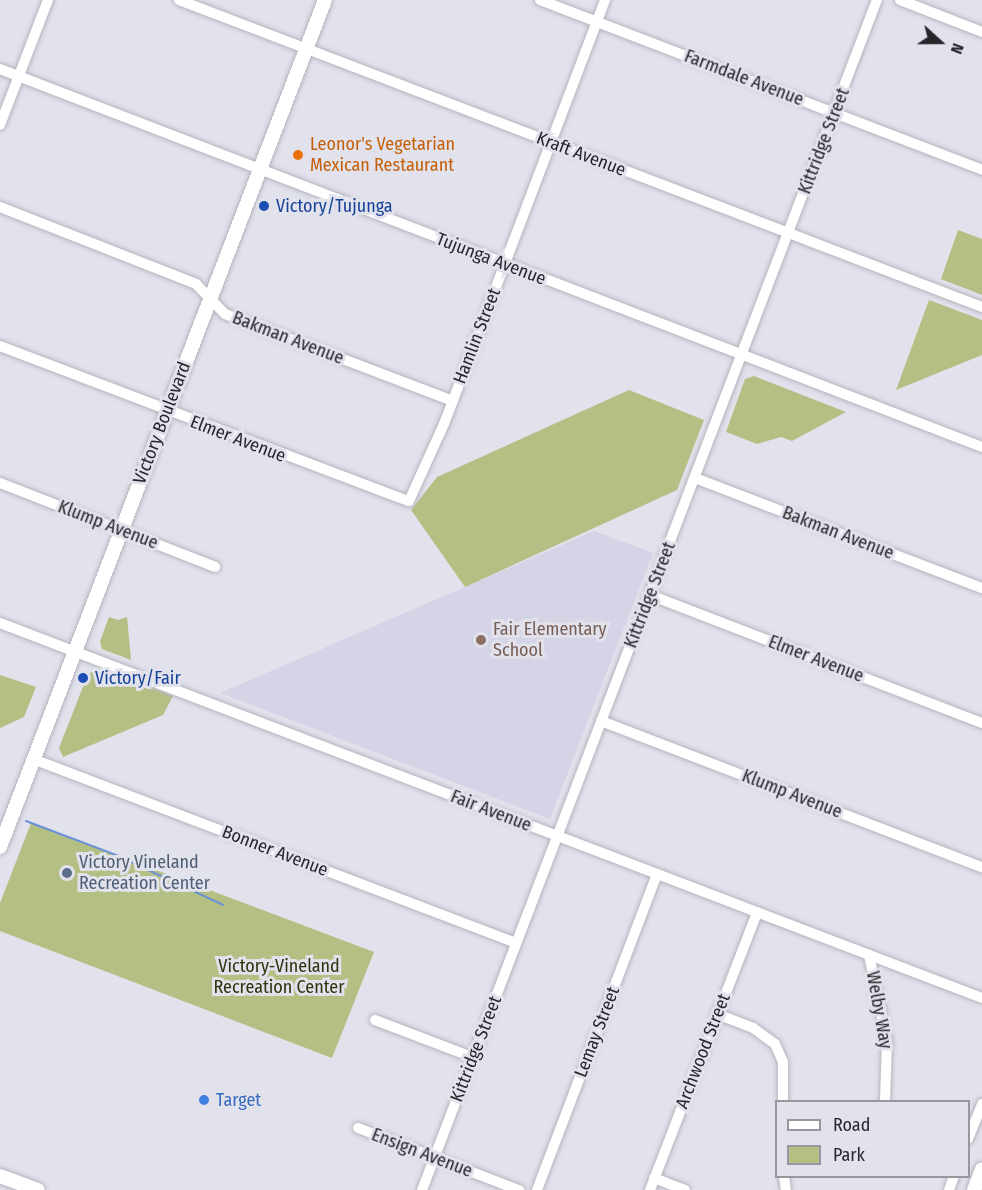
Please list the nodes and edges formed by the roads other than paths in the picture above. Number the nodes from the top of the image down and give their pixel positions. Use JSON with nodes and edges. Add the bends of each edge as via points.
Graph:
{"nodes":[{"id":1,"x":48,"y":0,"type":"edge"},
{"id":2,"x":179,"y":0,"type":"edge"},
{"id":3,"x":325,"y":0,"type":"edge"},
{"id":4,"x":540,"y":0,"type":"edge"},
{"id":5,"x":605,"y":0,"type":"edge"},
{"id":6,"x":877,"y":0,"type":"edge"},
{"id":7,"x":900,"y":0,"type":"edge"},
{"id":8,"x":597,"y":22,"type":"junction"},
{"id":9,"x":982,"y":32,"type":"edge"},
{"id":10,"x":306,"y":48,"type":"junction"},
{"id":11,"x":0,"y":69,"type":"edge"},
{"id":12,"x":18,"y":76,"type":"junction"},
{"id":13,"x":834,"y":113,"type":"junction"},
{"id":14,"x":0,"y":125,"type":"edge"},
{"id":15,"x":552,"y":143,"type":"junction"},
{"id":16,"x":260,"y":170,"type":"junction"},
{"id":17,"x":982,"y":170,"type":"edge"},
{"id":18,"x":0,"y":207,"type":"edge"},
{"id":19,"x":788,"y":233,"type":"junction"},
{"id":20,"x":505,"y":264,"type":"junction"},
{"id":21,"x":210,"y":299,"type":"junction"},
{"id":22,"x":982,"y":307,"type":"edge"},
{"id":23,"x":0,"y":346,"type":"edge"},
{"id":24,"x":742,"y":355,"type":"junction"},
{"id":25,"x":453,"y":401,"type":"junction"},
{"id":26,"x":167,"y":411,"type":"junction"},
{"id":27,"x":982,"y":447,"type":"edge"},
{"id":28,"x":695,"y":478,"type":"junction"},
{"id":29,"x":0,"y":483,"type":"edge"},
{"id":30,"x":409,"y":501,"type":"joint"},
{"id":31,"x":121,"y":530,"type":"junction"},
{"id":32,"x":215,"y":567,"type":"dead end"},
{"id":33,"x":982,"y":588,"type":"edge"},
{"id":34,"x":650,"y":595,"type":"junction"},
{"id":35,"x":0,"y":622,"type":"edge"},
{"id":36,"x":74,"y":651,"type":"junction"},
{"id":37,"x":601,"y":721,"type":"junction"},
{"id":38,"x":982,"y":723,"type":"edge"},
{"id":39,"x":33,"y":759,"type":"junction"},
{"id":40,"x":557,"y":836,"type":"junction"},
{"id":41,"x":0,"y":847,"type":"edge"},
{"id":42,"x":982,"y":867,"type":"edge"},
{"id":43,"x":657,"y":874,"type":"junction"},
{"id":44,"x":757,"y":912,"type":"junction"},
{"id":45,"x":516,"y":943,"type":"junction"},
{"id":46,"x":869,"y":955,"type":"junction"},
{"id":47,"x":982,"y":998,"type":"edge"},
{"id":48,"x":717,"y":1014,"type":"junction"},
{"id":49,"x":375,"y":1020,"type":"dead end"},
{"id":50,"x":472,"y":1058,"type":"junction"},
{"id":51,"x":783,"y":1100,"type":"edge"},
{"id":52,"x":885,"y":1100,"type":"edge"},
{"id":53,"x":982,"y":1104,"type":"edge"},
{"id":54,"x":358,"y":1128,"type":"dead end"},
{"id":55,"x":970,"y":1136,"type":"edge"},
{"id":56,"x":434,"y":1157,"type":"junction"},
{"id":57,"x":982,"y":1169,"type":"edge"},
{"id":58,"x":0,"y":1176,"type":"edge"},
{"id":59,"x":654,"y":1178,"type":"junction"},
{"id":60,"x":38,"y":1190,"type":"edge"},
{"id":61,"x":422,"y":1190,"type":"edge"},
{"id":62,"x":519,"y":1190,"type":"edge"},
{"id":63,"x":537,"y":1190,"type":"edge"},
{"id":64,"x":650,"y":1190,"type":"edge"},
{"id":65,"x":685,"y":1190,"type":"edge"},
{"id":66,"x":974,"y":1190,"type":"edge"}],
"edges":[{"from":1,"to":12,"type":"street"},
{"from":2,"to":10,"type":"street","name":"Kraft Avenue"},
{"from":3,"to":10,"type":"main road","name":"Victory Boulevard"},
{"from":4,"to":8,"type":"street","name":"Farmdale Avenue"},
{"from":5,"to":8,"type":"street","name":"Hamlin Street"},
{"from":6,"to":13,"type":"street","name":"Kittridge Street"},
{"from":7,"to":9,"type":"street"},
{"from":8,"to":13,"type":"street","name":"Farmdale Avenue"},
{"from":8,"to":15,"type":"street","name":"Hamlin Street"},
{"from":10,"to":15,"type":"street","name":"Kraft Avenue"},
{"from":10,"to":16,"type":"main road","name":"Victory Boulevard"},
{"from":11,"to":12,"type":"street","name":"Tujunga Avenue"},
{"from":12,"to":14,"type":"street"},
{"from":12,"to":16,"type":"street","name":"Tujunga Avenue"},
{"from":13,"to":17,"type":"street","name":"Farmdale Avenue"},
{"from":13,"to":19,"type":"street","name":"Kittridge Street"},
{"from":15,"to":19,"type":"street","name":"Kraft Avenue"},
{"from":15,"to":20,"type":"street","name":"Hamlin Street"},
{"from":16,"to":20,"type":"street","name":"Tujunga Avenue"},
{"from":16,"to":21,"type":"main road","name":"Victory Boulevard"},
{"from":18,"to":21,"type":"street","name":"Bakman Avenue","via":[[196,284]]},
{"from":19,"to":22,"type":"street","name":"Kraft Avenue"},
{"from":19,"to":24,"type":"street","name":"Kittridge Street"},
{"from":20,"to":24,"type":"street","name":"Tujunga Avenue"},
{"from":20,"to":25,"type":"street","name":"Hamlin Street"},
{"from":21,"to":25,"type":"street","name":"Bakman Avenue","via":[[225,314]]},
{"from":21,"to":26,"type":"main road","name":"Victory Boulevard"},
{"from":23,"to":26,"type":"street","name":"Elmer Avenue"},
{"from":24,"to":27,"type":"street","name":"Tujunga Avenue"},
{"from":24,"to":28,"type":"street","name":"Kittridge Street"},
{"from":25,"to":30,"type":"street","name":"Hamlin Street"},
{"from":26,"to":30,"type":"street","name":"Elmer Avenue"},
{"from":26,"to":31,"type":"main road","name":"Victory Boulevard"},
{"from":28,"to":33,"type":"street","name":"Bakman Avenue"},
{"from":28,"to":34,"type":"street","name":"Kittridge Street"},
{"from":29,"to":31,"type":"street","name":"Klump Avenue"},
{"from":31,"to":32,"type":"street","name":"Klump Avenue"},
{"from":31,"to":36,"type":"main road","name":"Victory Boulevard"},
{"from":34,"to":37,"type":"street","name":"Kittridge Street"},
{"from":34,"to":38,"type":"street","name":"Elmer Avenue"},
{"from":35,"to":36,"type":"street","name":"Fair Avenue"},
{"from":36,"to":39,"type":"main road","name":"Victory Boulevard"},
{"from":36,"to":40,"type":"street","name":"Fair Avenue"},
{"from":37,"to":40,"type":"street","name":"Kittridge Street"},
{"from":37,"to":42,"type":"street","name":"Klump Avenue"},
{"from":39,"to":41,"type":"main road","name":"Victory Boulevard"},
{"from":39,"to":45,"type":"street","name":"Bonner Avenue"},
{"from":40,"to":43,"type":"street","name":"Fair Avenue"},
{"from":40,"to":45,"type":"street","name":"Kittridge Street"},
{"from":43,"to":44,"type":"street","name":"Fair Avenue"},
{"from":43,"to":63,"type":"street","name":"Lemay Street"},
{"from":44,"to":46,"type":"street","name":"Fair Avenue"},
{"from":44,"to":48,"type":"street","name":"Archwood Street"},
{"from":45,"to":50,"type":"street","name":"Kittridge Street"},
{"from":46,"to":47,"type":"street","name":"Fair Avenue"},
{"from":46,"to":52,"type":"street","name":"Welby Way","via":[[887,1041]]},
{"from":48,"to":51,"type":"street","via":[[753,1028],[775,1044],[783,1062]]},
{"from":48,"to":59,"type":"street","name":"Archwood Street"},
{"from":49,"to":50,"type":"street"},
{"from":50,"to":56,"type":"street","name":"Kittridge Street"},
{"from":53,"to":55,"type":"street"},
{"from":54,"to":56,"type":"street","name":"Ensign Avenue"},
{"from":56,"to":61,"type":"street","name":"Kittridge Street"},
{"from":56,"to":62,"type":"street","name":"Ensign Avenue"},
{"from":57,"to":66,"type":"main road"},
{"from":58,"to":60,"type":"main road"},
{"from":59,"to":64,"type":"street","name":"Archwood Street"},
{"from":59,"to":65,"type":"street"}]}
